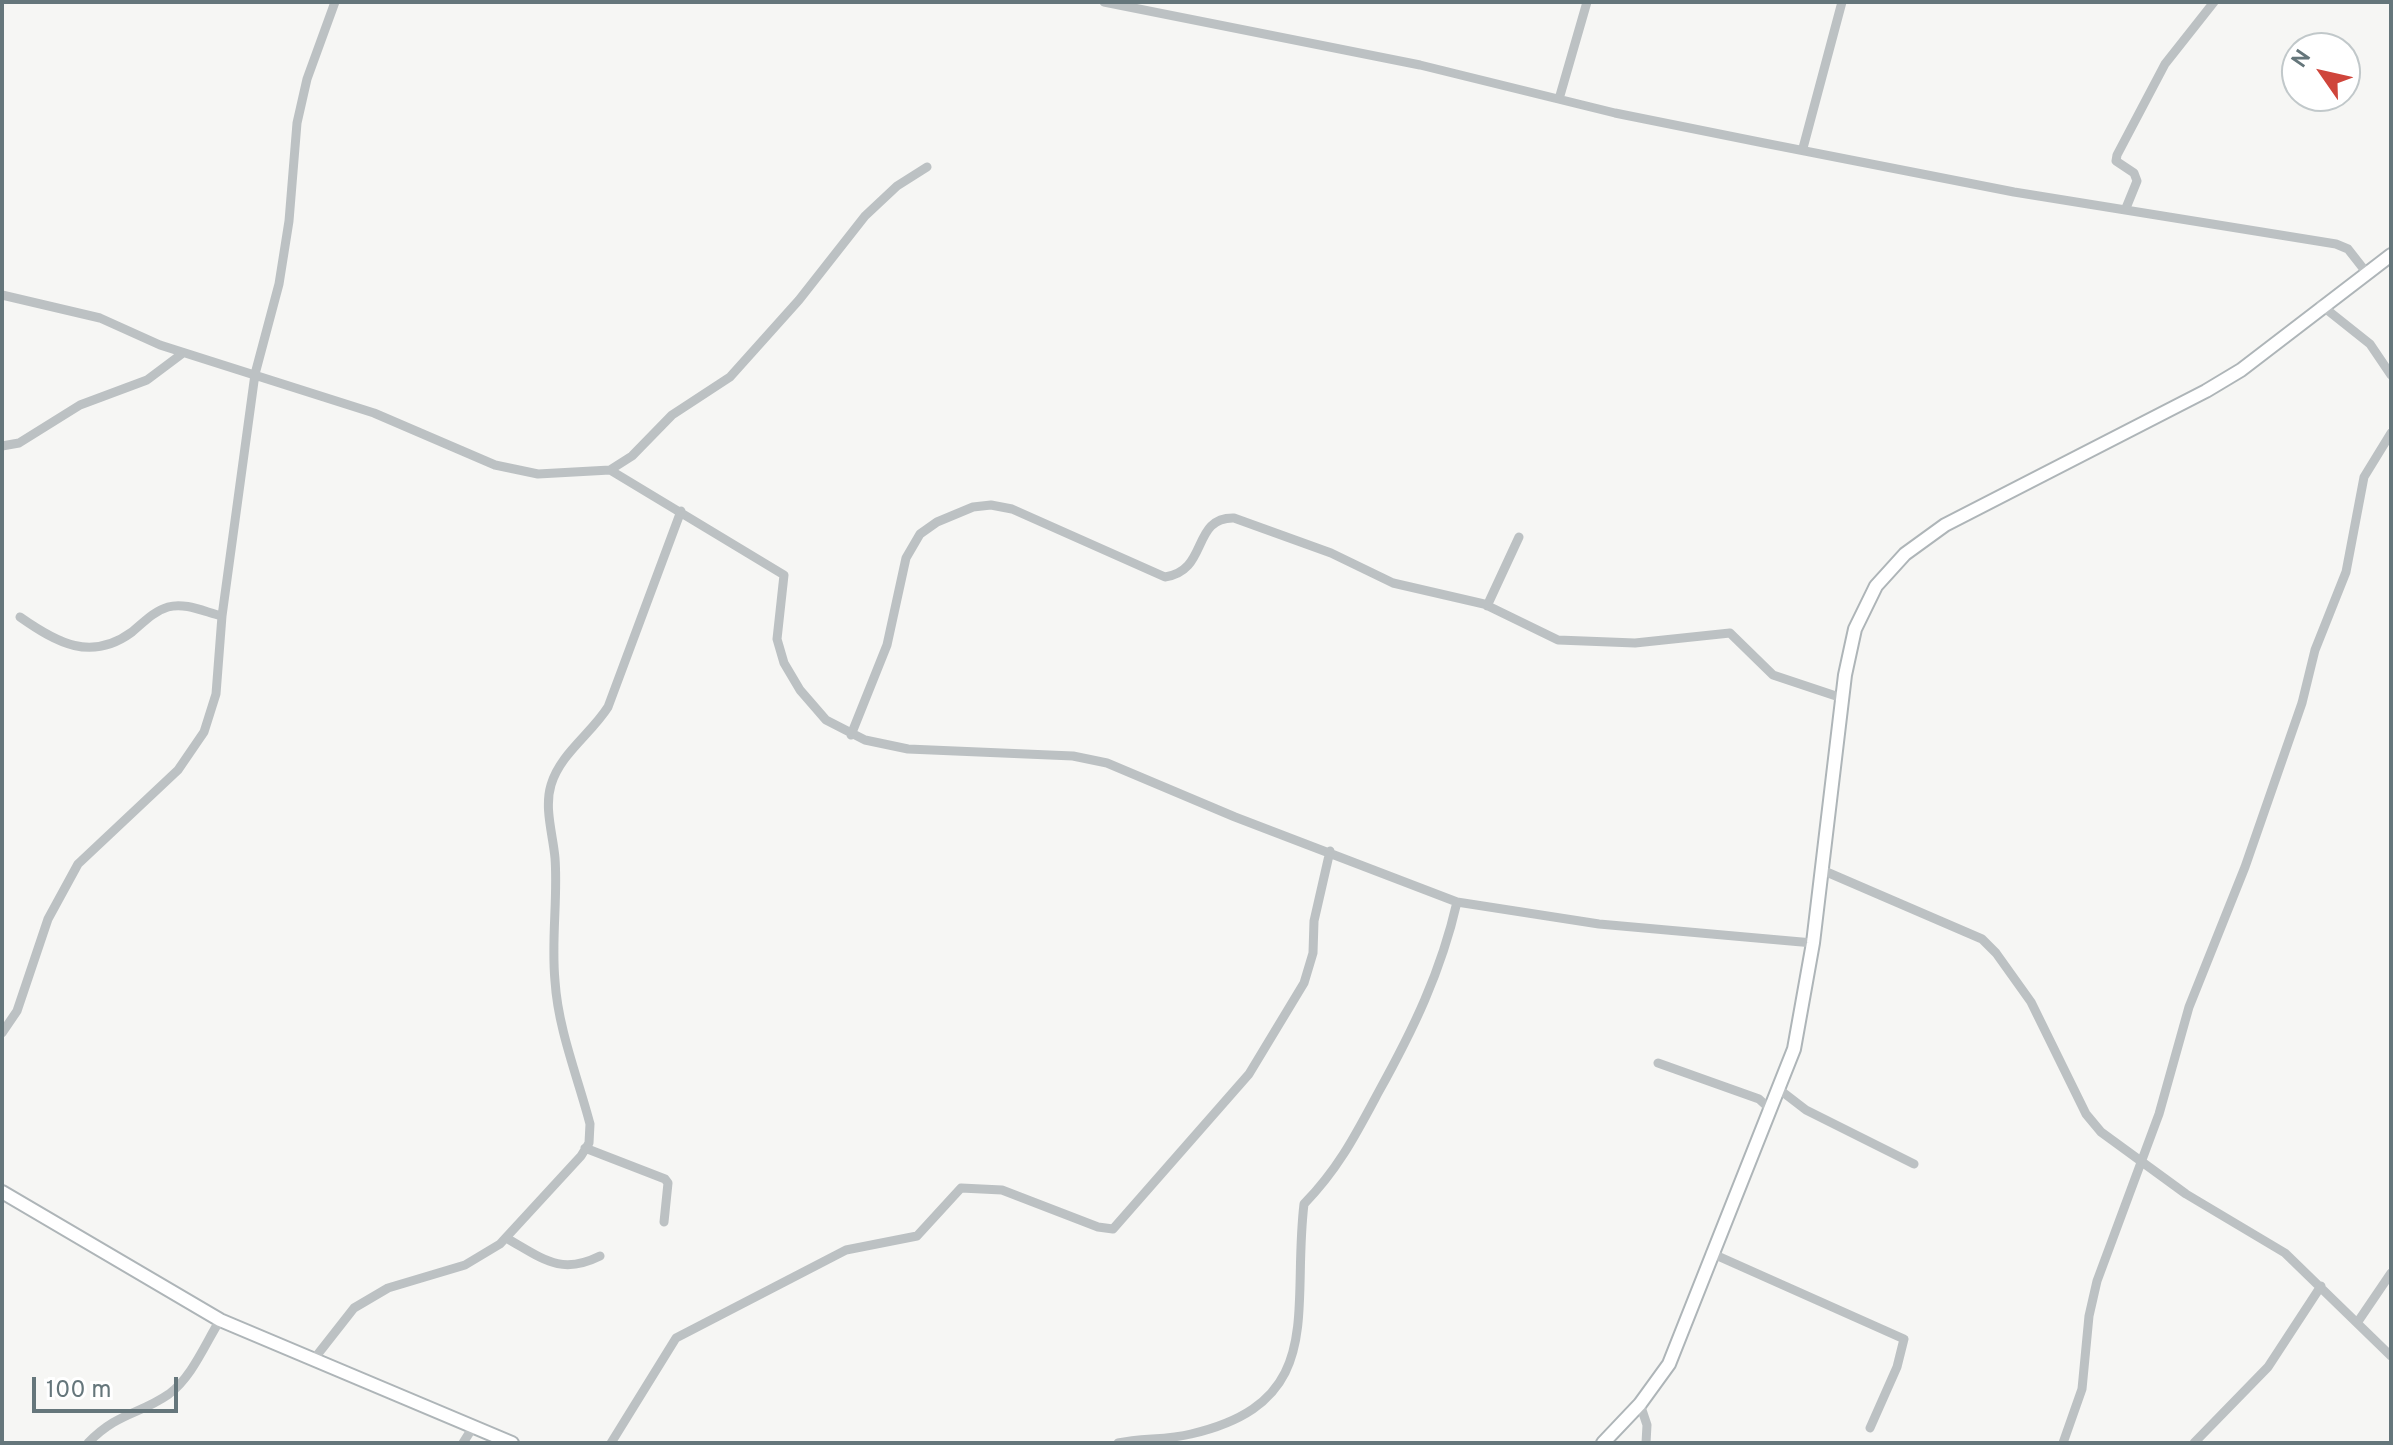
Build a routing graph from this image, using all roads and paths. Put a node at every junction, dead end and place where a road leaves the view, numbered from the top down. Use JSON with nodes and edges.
{"nodes":[{"id":1,"x":335,"y":2,"type":"edge"},
{"id":2,"x":1104,"y":2,"type":"edge"},
{"id":3,"x":1587,"y":2,"type":"edge"},
{"id":4,"x":1842,"y":2,"type":"edge"},
{"id":5,"x":2214,"y":2,"type":"edge"},
{"id":6,"x":1559,"y":99,"type":"junction"},
{"id":7,"x":1803,"y":148,"type":"junction"},
{"id":8,"x":927,"y":167,"type":"dead end"},
{"id":9,"x":2126,"y":208,"type":"junction"},
{"id":10,"x":2391,"y":255,"type":"edge"},
{"id":11,"x":2366,"y":272,"type":"junction"},
{"id":12,"x":2,"y":295,"type":"edge"},
{"id":13,"x":2321,"y":305,"type":"junction"},
{"id":14,"x":183,"y":353,"type":"junction"},
{"id":15,"x":255,"y":374,"type":"junction"},
{"id":16,"x":2391,"y":375,"type":"edge"},
{"id":17,"x":2391,"y":433,"type":"edge"},
{"id":18,"x":2,"y":446,"type":"edge"},
{"id":19,"x":610,"y":470,"type":"junction"},
{"id":20,"x":681,"y":511,"type":"junction"},
{"id":21,"x":1519,"y":537,"type":"dead end"},
{"id":22,"x":1487,"y":606,"type":"junction"},
{"id":23,"x":222,"y":616,"type":"junction"},
{"id":24,"x":20,"y":617,"type":"dead end"},
{"id":25,"x":1842,"y":698,"type":"junction"},
{"id":26,"x":851,"y":735,"type":"junction"},
{"id":27,"x":1330,"y":851,"type":"junction"},
{"id":28,"x":1822,"y":870,"type":"junction"},
{"id":29,"x":1457,"y":902,"type":"junction"},
{"id":30,"x":1813,"y":943,"type":"junction"},
{"id":31,"x":2,"y":1033,"type":"edge"},
{"id":32,"x":1658,"y":1063,"type":"dead end"},
{"id":33,"x":1780,"y":1090,"type":"junction"},
{"id":34,"x":1771,"y":1110,"type":"junction"},
{"id":35,"x":585,"y":1148,"type":"junction"},
{"id":36,"x":2141,"y":1163,"type":"junction"},
{"id":37,"x":1914,"y":1164,"type":"dead end"},
{"id":38,"x":2,"y":1192,"type":"edge"},
{"id":39,"x":664,"y":1222,"type":"dead end"},
{"id":40,"x":506,"y":1238,"type":"junction"},
{"id":41,"x":1711,"y":1253,"type":"junction"},
{"id":42,"x":600,"y":1256,"type":"dead end"},
{"id":43,"x":2391,"y":1273,"type":"edge"},
{"id":44,"x":2321,"y":1286,"type":"junction"},
{"id":45,"x":220,"y":1320,"type":"junction"},
{"id":46,"x":2357,"y":1323,"type":"junction"},
{"id":47,"x":2391,"y":1356,"type":"edge"},
{"id":48,"x":314,"y":1359,"type":"junction"},
{"id":49,"x":1640,"y":1404,"type":"junction"},
{"id":50,"x":473,"y":1427,"type":"junction"},
{"id":51,"x":1870,"y":1428,"type":"dead end"},
{"id":52,"x":88,"y":1443,"type":"edge"},
{"id":53,"x":463,"y":1443,"type":"edge"},
{"id":54,"x":512,"y":1443,"type":"edge"},
{"id":55,"x":611,"y":1443,"type":"edge"},
{"id":56,"x":1118,"y":1443,"type":"edge"},
{"id":57,"x":1603,"y":1443,"type":"edge"},
{"id":58,"x":1646,"y":1443,"type":"edge"},
{"id":59,"x":2063,"y":1443,"type":"edge"},
{"id":60,"x":2194,"y":1443,"type":"edge"}],
"edges":[{"from":1,"to":15,"type":"street"},
{"from":2,"to":6,"type":"street"},
{"from":3,"to":6,"type":"street"},
{"from":4,"to":7,"type":"street"},
{"from":5,"to":9,"type":"street"},
{"from":6,"to":7,"type":"street"},
{"from":7,"to":9,"type":"street"},
{"from":8,"to":19,"type":"street"},
{"from":9,"to":11,"type":"street"},
{"from":10,"to":11,"type":"main road"},
{"from":11,"to":13,"type":"main road"},
{"from":12,"to":14,"type":"street"},
{"from":13,"to":16,"type":"street"},
{"from":13,"to":25,"type":"main road"},
{"from":14,"to":15,"type":"street"},
{"from":14,"to":18,"type":"street"},
{"from":15,"to":19,"type":"street"},
{"from":15,"to":23,"type":"street"},
{"from":17,"to":36,"type":"street"},
{"from":19,"to":20,"type":"street"},
{"from":20,"to":26,"type":"street"},
{"from":20,"to":35,"type":"street"},
{"from":21,"to":22,"type":"street"},
{"from":22,"to":25,"type":"street"},
{"from":22,"to":26,"type":"street"},
{"from":23,"to":24,"type":"street"},
{"from":23,"to":31,"type":"street"},
{"from":25,"to":28,"type":"main road"},
{"from":26,"to":27,"type":"street"},
{"from":27,"to":29,"type":"street"},
{"from":27,"to":55,"type":"street"},
{"from":28,"to":30,"type":"main road"},
{"from":28,"to":36,"type":"street"},
{"from":29,"to":30,"type":"street"},
{"from":29,"to":56,"type":"street"},
{"from":30,"to":33,"type":"main road"},
{"from":32,"to":34,"type":"street"},
{"from":33,"to":34,"type":"main road"},
{"from":33,"to":37,"type":"street"},
{"from":34,"to":41,"type":"main road"},
{"from":35,"to":39,"type":"street"},
{"from":35,"to":40,"type":"street"},
{"from":36,"to":44,"type":"street"},
{"from":36,"to":59,"type":"street"},
{"from":38,"to":45,"type":"main road"},
{"from":40,"to":42,"type":"street"},
{"from":40,"to":48,"type":"street"},
{"from":41,"to":49,"type":"main road"},
{"from":41,"to":51,"type":"street"},
{"from":43,"to":46,"type":"street"},
{"from":44,"to":46,"type":"street"},
{"from":44,"to":60,"type":"street"},
{"from":45,"to":48,"type":"main road"},
{"from":45,"to":52,"type":"street"},
{"from":46,"to":47,"type":"street"},
{"from":48,"to":50,"type":"main road"},
{"from":49,"to":57,"type":"main road"},
{"from":49,"to":58,"type":"street"},
{"from":50,"to":53,"type":"street"},
{"from":50,"to":54,"type":"main road"}]}
